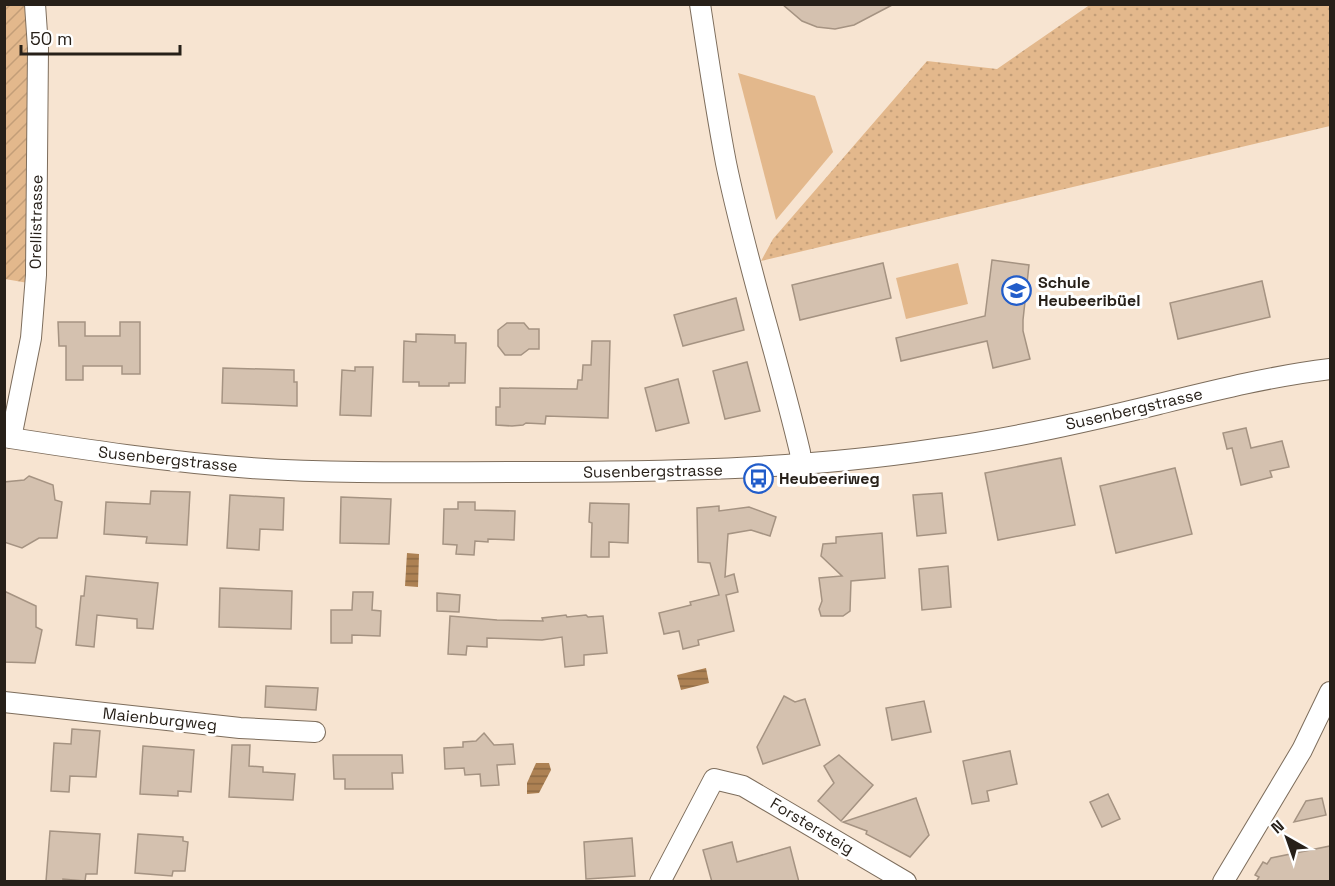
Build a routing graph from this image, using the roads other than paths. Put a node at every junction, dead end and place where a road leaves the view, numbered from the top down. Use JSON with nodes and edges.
{"nodes":[{"id":1,"x":35,"y":4,"type":"edge"},
{"id":2,"x":700,"y":4,"type":"edge"},
{"id":3,"x":1330,"y":369,"type":"edge"},
{"id":4,"x":8,"y":437,"type":"edge"},
{"id":5,"x":801,"y":465,"type":"junction"},
{"id":6,"x":1330,"y":692,"type":"edge"},
{"id":7,"x":4,"y":702,"type":"edge"},
{"id":8,"x":315,"y":732,"type":"dead end"},
{"id":9,"x":660,"y":882,"type":"edge"},
{"id":10,"x":906,"y":882,"type":"edge"},
{"id":11,"x":1223,"y":882,"type":"edge"}],
"edges":[{"from":1,"to":4,"type":"street","name":"Orellistrasse"},
{"from":2,"to":5,"type":"street"},
{"from":3,"to":5,"type":"street","name":"Susenbergstrasse"},
{"from":4,"to":5,"type":"street","name":"Susenbergstrasse"},
{"from":6,"to":11,"type":"street"},
{"from":7,"to":8,"type":"street","name":"Maienburgweg"},
{"from":9,"to":10,"type":"street","name":"Forstersteig"}]}
